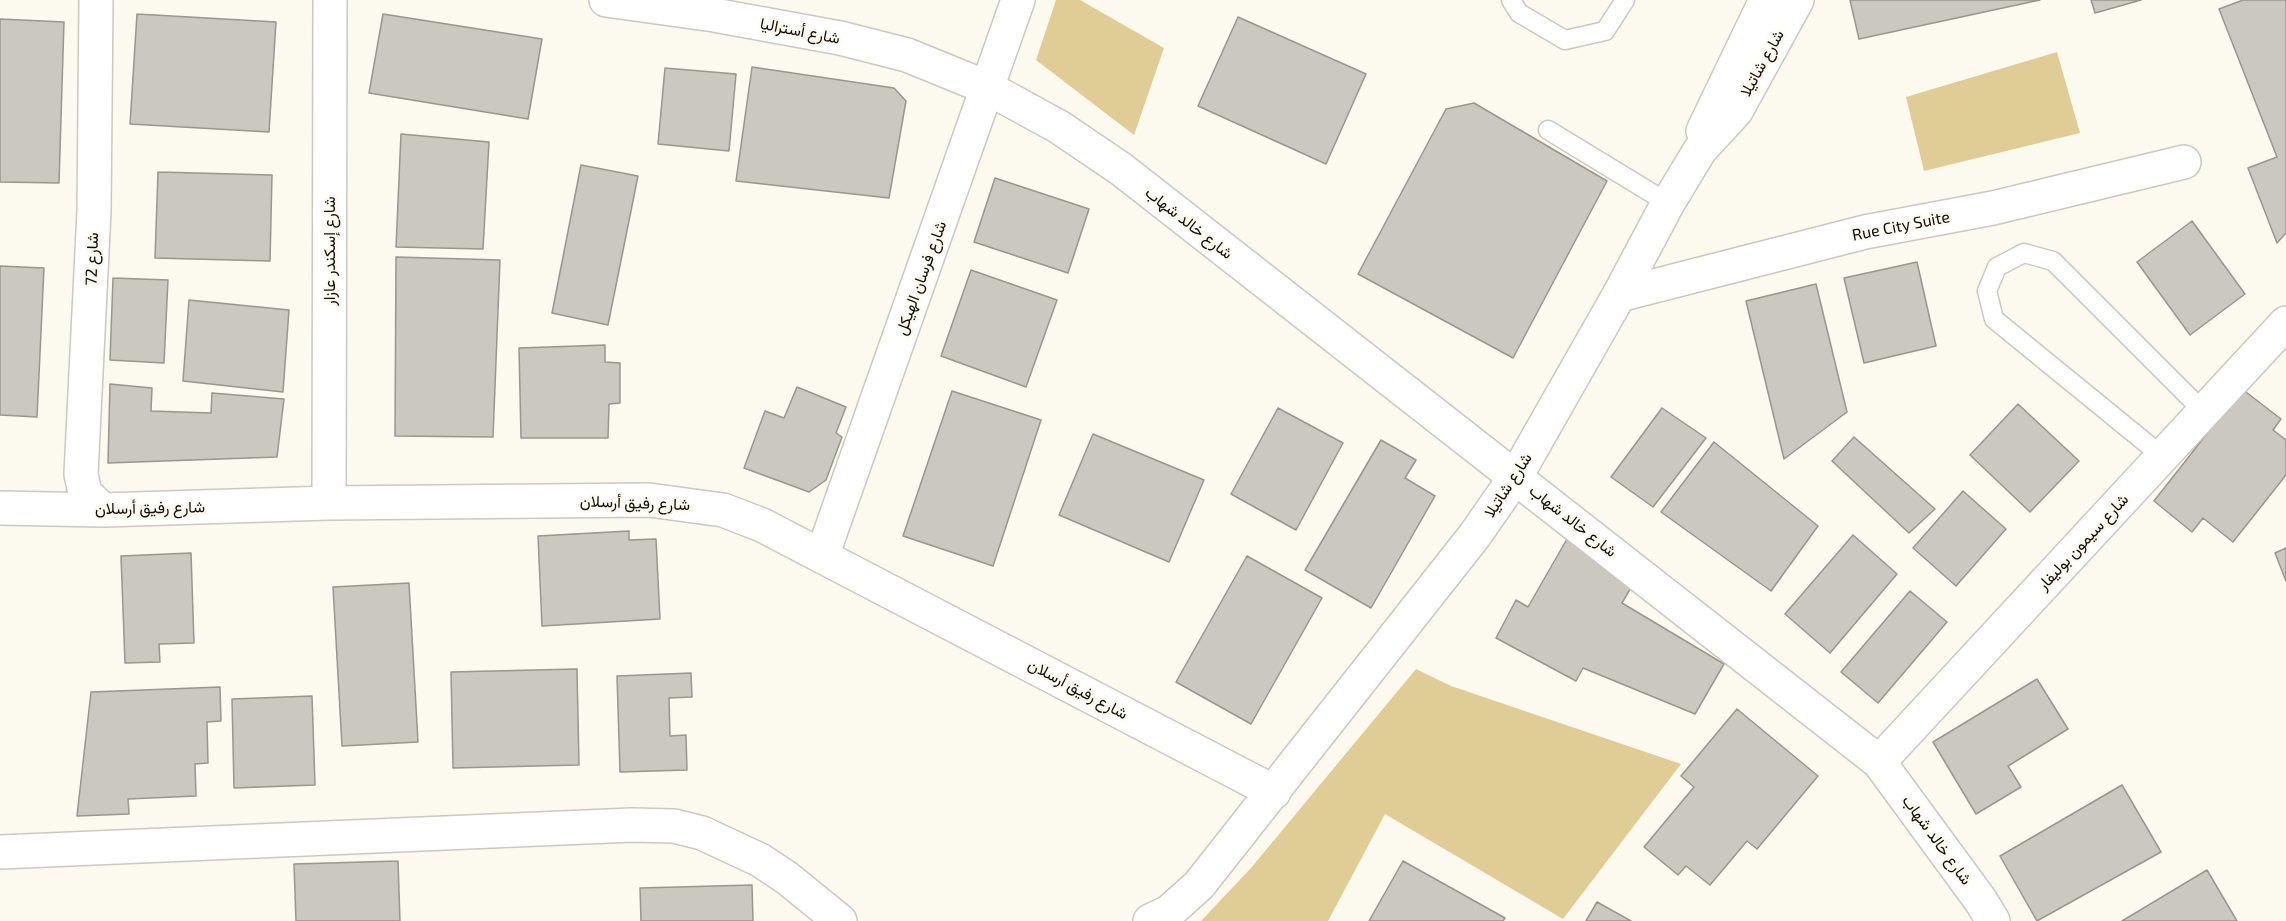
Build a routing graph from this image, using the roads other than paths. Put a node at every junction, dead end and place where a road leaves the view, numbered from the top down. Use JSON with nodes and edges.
{"nodes":[{"id":1,"x":96,"y":0,"type":"edge"},
{"id":2,"x":330,"y":0,"type":"edge"},
{"id":3,"x":606,"y":0,"type":"edge"},
{"id":4,"x":1018,"y":0,"type":"edge"},
{"id":5,"x":1511,"y":0,"type":"edge"},
{"id":6,"x":1625,"y":0,"type":"edge"},
{"id":7,"x":1766,"y":0,"type":"edge"},
{"id":8,"x":1797,"y":0,"type":"edge"},
{"id":9,"x":716,"y":8,"type":"edge"},
{"id":10,"x":988,"y":88,"type":"junction"},
{"id":11,"x":1548,"y":130,"type":"dead end"},
{"id":12,"x":1700,"y":150,"type":"junction"},
{"id":13,"x":2184,"y":162,"type":"dead end"},
{"id":14,"x":1668,"y":203,"type":"junction"},
{"id":15,"x":1619,"y":295,"type":"junction"},
{"id":16,"x":2286,"y":323,"type":"edge"},
{"id":17,"x":2204,"y":412,"type":"junction"},
{"id":18,"x":2162,"y":456,"type":"junction"},
{"id":19,"x":1516,"y":476,"type":"junction"},
{"id":20,"x":329,"y":503,"type":"junction"},
{"id":21,"x":0,"y":508,"type":"edge"},
{"id":22,"x":103,"y":510,"type":"junction"},
{"id":23,"x":822,"y":556,"type":"junction"},
{"id":24,"x":1880,"y":762,"type":"junction"},
{"id":25,"x":1274,"y":792,"type":"junction"},
{"id":26,"x":0,"y":852,"type":"edge"},
{"id":27,"x":840,"y":921,"type":"edge"},
{"id":28,"x":1150,"y":921,"type":"edge"},
{"id":29,"x":1992,"y":921,"type":"edge"}],
"edges":[{"from":1,"to":22,"type":"street","name":"شارع 72"},
{"from":2,"to":20,"type":"street","name":"شارع إسكندر عازار"},
{"from":3,"to":9,"type":"street","name":"شارع أستراليا"},
{"from":4,"to":10,"type":"street","name":"شارع فرسان الهيكل"},
{"from":5,"to":6,"type":"lane"},
{"from":7,"to":12,"type":"street","name":"شارع شاتيلا"},
{"from":8,"to":12,"type":"street","name":"شارع شاتيلا"},
{"from":9,"to":10,"type":"street","name":"شارع أستراليا"},
{"from":10,"to":19,"type":"street","name":"شارع خالد شهاب"},
{"from":10,"to":23,"type":"street","name":"شارع فرسان الهيكل"},
{"from":11,"to":14,"type":"lane"},
{"from":12,"to":14,"type":"street","name":"شارع شاتيلا"},
{"from":13,"to":15,"type":"street","name":"Rue City Suite"},
{"from":14,"to":15,"type":"street","name":"شارع شاتيلا"},
{"from":15,"to":19,"type":"street","name":"شارع شاتيلا"},
{"from":16,"to":17,"type":"street","name":"شارع سيمون بوليفار"},
{"from":17,"to":18,"type":"street","name":"شارع سيمون بوليفار"},
{"from":17,"to":18,"type":"lane"},
{"from":18,"to":24,"type":"street","name":"شارع سيمون بوليفار"},
{"from":19,"to":24,"type":"street","name":"شارع خالد شهاب"},
{"from":19,"to":25,"type":"street","name":"شارع شاتيلا"},
{"from":20,"to":22,"type":"street","name":"شارع رفيق أرسلان"},
{"from":20,"to":23,"type":"street","name":"شارع رفيق أرسلان"},
{"from":21,"to":22,"type":"street","name":"شارع رفيق أرسلان"},
{"from":23,"to":25,"type":"street","name":"شارع رفيق أرسلان"},
{"from":24,"to":29,"type":"street","name":"شارع خالد شهاب"},
{"from":25,"to":28,"type":"street","name":"شارع شاتيلا"},
{"from":26,"to":27,"type":"street"}]}
